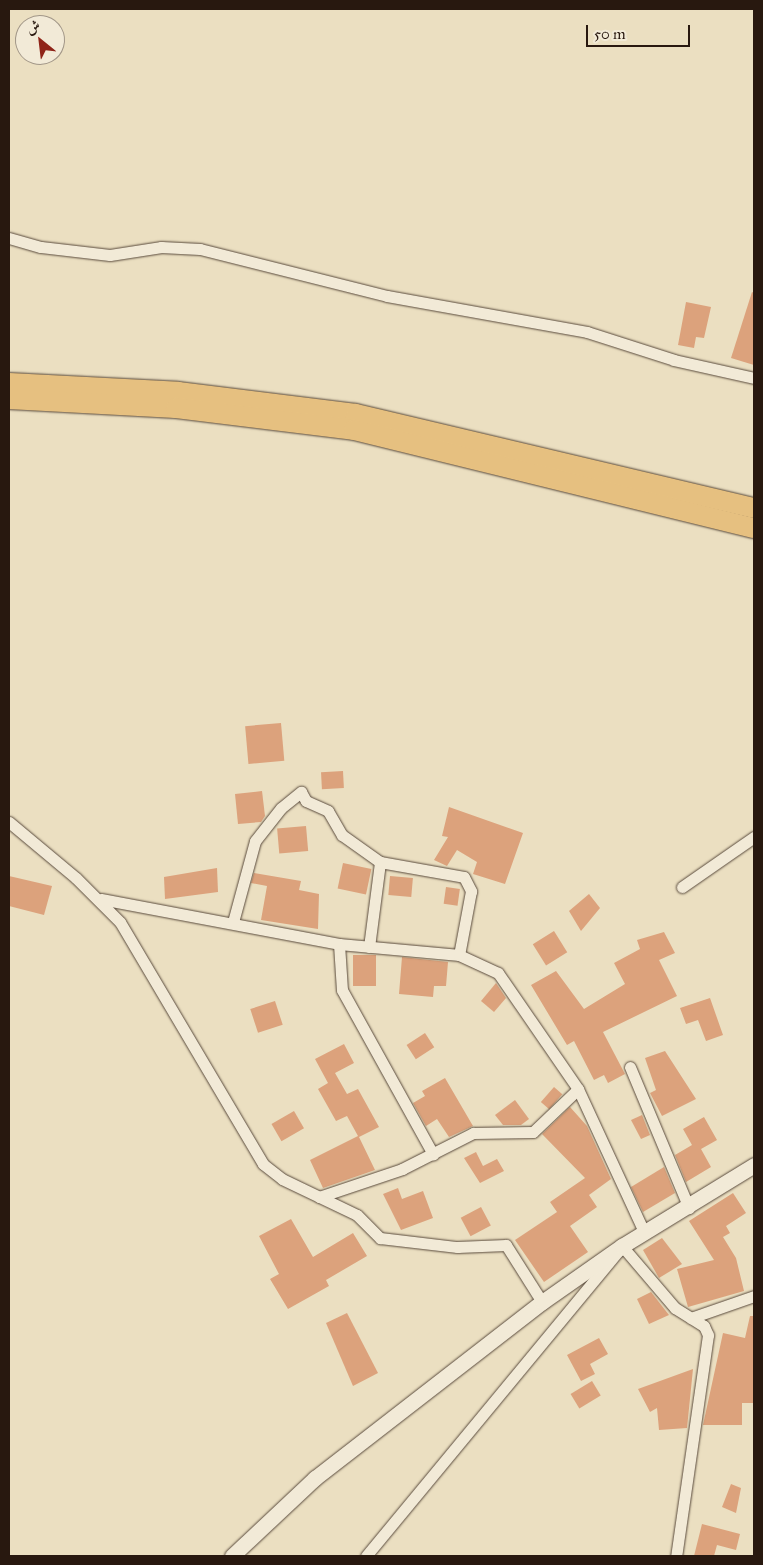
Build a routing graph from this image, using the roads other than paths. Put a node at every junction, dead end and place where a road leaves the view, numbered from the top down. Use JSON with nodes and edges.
{"nodes":[{"id":1,"x":9,"y":238,"type":"edge"},
{"id":2,"x":754,"y":378,"type":"edge"},
{"id":3,"x":9,"y":383,"type":"edge"},
{"id":4,"x":9,"y":399,"type":"edge"},
{"id":5,"x":754,"y":508,"type":"edge"},
{"id":6,"x":754,"y":528,"type":"edge"},
{"id":7,"x":9,"y":822,"type":"edge"},
{"id":8,"x":754,"y":836,"type":"edge"},
{"id":9,"x":380,"y":862,"type":"junction"},
{"id":10,"x":682,"y":887,"type":"dead end"},
{"id":11,"x":101,"y":899,"type":"junction"},
{"id":12,"x":233,"y":922,"type":"junction"},
{"id":13,"x":339,"y":944,"type":"junction"},
{"id":14,"x":369,"y":947,"type":"junction"},
{"id":15,"x":459,"y":955,"type":"junction"},
{"id":16,"x":630,"y":1067,"type":"dead end"},
{"id":17,"x":578,"y":1089,"type":"junction"},
{"id":18,"x":433,"y":1154,"type":"junction"},
{"id":19,"x":754,"y":1165,"type":"edge"},
{"id":20,"x":319,"y":1197,"type":"junction"},
{"id":21,"x":689,"y":1208,"type":"junction"},
{"id":22,"x":644,"y":1232,"type":"junction"},
{"id":23,"x":622,"y":1246,"type":"junction"},
{"id":24,"x":754,"y":1296,"type":"edge"},
{"id":25,"x":542,"y":1302,"type":"junction"},
{"id":26,"x":691,"y":1318,"type":"junction"},
{"id":27,"x":232,"y":1556,"type":"edge"},
{"id":28,"x":366,"y":1556,"type":"edge"},
{"id":29,"x":676,"y":1556,"type":"edge"}],
"edges":[{"from":1,"to":2,"type":"street"},
{"from":3,"to":5,"type":"highway"},
{"from":4,"to":6,"type":"highway"},
{"from":7,"to":11,"type":"street"},
{"from":8,"to":10,"type":"street"},
{"from":9,"to":12,"type":"street"},
{"from":9,"to":14,"type":"street"},
{"from":9,"to":15,"type":"street"},
{"from":11,"to":12,"type":"street"},
{"from":11,"to":20,"type":"street"},
{"from":12,"to":13,"type":"street"},
{"from":13,"to":14,"type":"street"},
{"from":13,"to":18,"type":"street"},
{"from":14,"to":15,"type":"street"},
{"from":15,"to":17,"type":"street"},
{"from":16,"to":21,"type":"street"},
{"from":17,"to":18,"type":"street"},
{"from":17,"to":22,"type":"street"},
{"from":18,"to":20,"type":"street"},
{"from":19,"to":21,"type":"main road"},
{"from":20,"to":25,"type":"street"},
{"from":21,"to":22,"type":"main road"},
{"from":22,"to":23,"type":"main road"},
{"from":23,"to":25,"type":"main road"},
{"from":23,"to":26,"type":"street"},
{"from":23,"to":28,"type":"street"},
{"from":24,"to":26,"type":"street"},
{"from":25,"to":27,"type":"main road"},
{"from":26,"to":29,"type":"street"}]}
